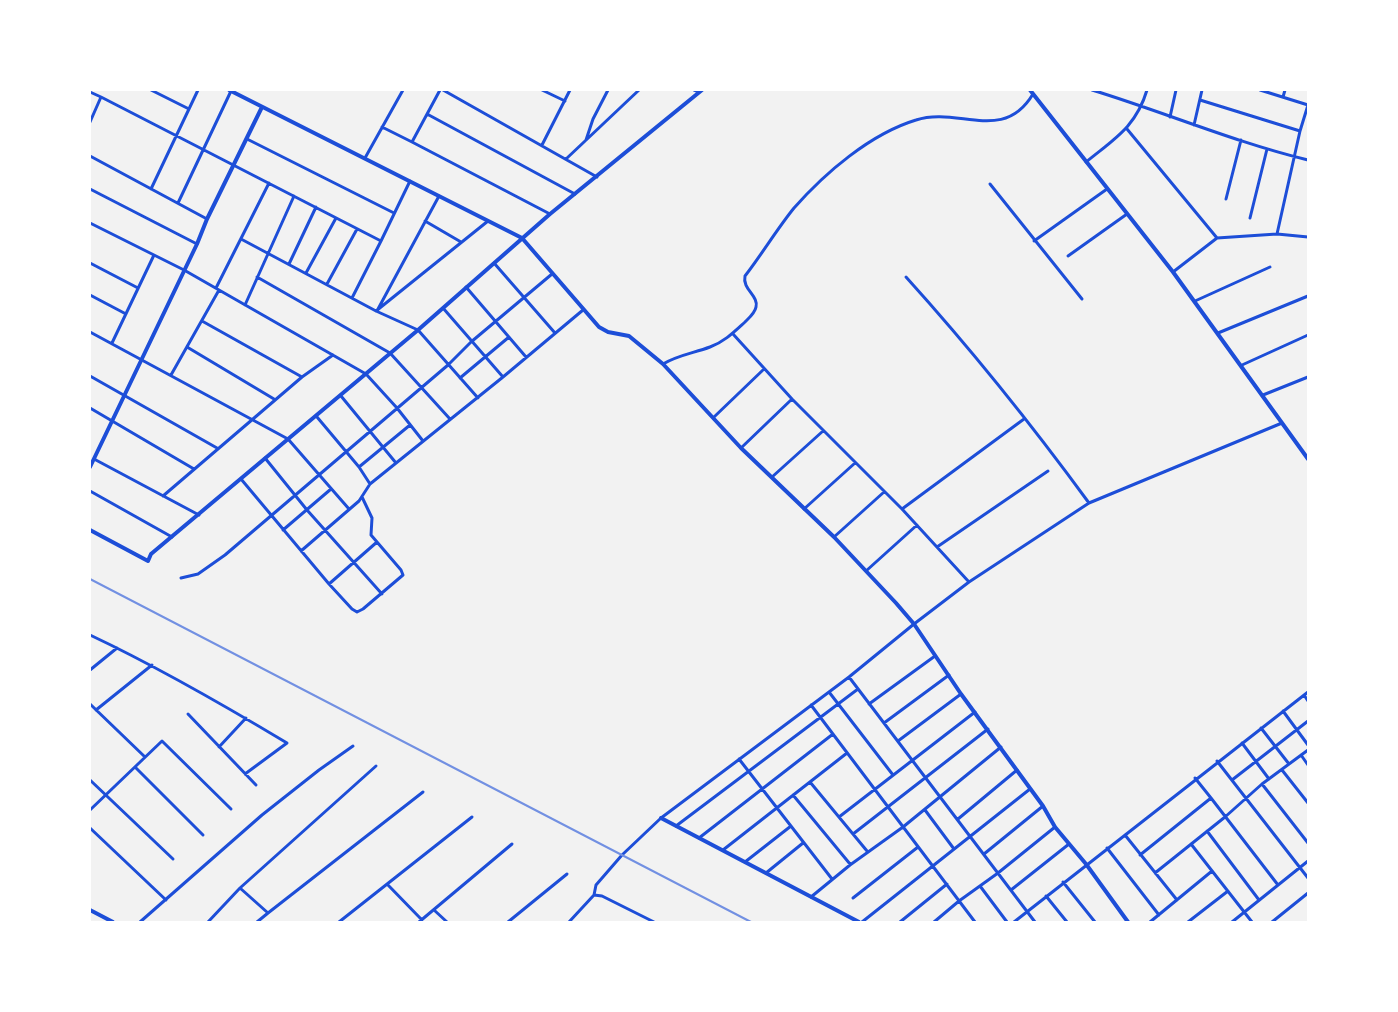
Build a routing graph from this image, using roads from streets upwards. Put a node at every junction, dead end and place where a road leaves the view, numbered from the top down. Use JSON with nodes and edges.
{"nodes":[{"id":1,"x":152,"y":90,"type":"edge"},
{"id":2,"x":198,"y":90,"type":"edge"},
{"id":3,"x":230,"y":90,"type":"edge"},
{"id":4,"x":403,"y":90,"type":"edge"},
{"id":5,"x":442,"y":90,"type":"edge"},
{"id":6,"x":542,"y":90,"type":"edge"},
{"id":7,"x":570,"y":90,"type":"edge"},
{"id":8,"x":608,"y":90,"type":"edge"},
{"id":9,"x":639,"y":90,"type":"edge"},
{"id":10,"x":694,"y":90,"type":"edge"},
{"id":11,"x":1092,"y":90,"type":"edge"},
{"id":12,"x":1147,"y":90,"type":"edge"},
{"id":13,"x":1176,"y":90,"type":"edge"},
{"id":14,"x":1202,"y":90,"type":"edge"},
{"id":15,"x":1260,"y":90,"type":"edge"},
{"id":16,"x":1285,"y":90,"type":"edge"},
{"id":17,"x":700,"y":91,"type":"edge"},
{"id":18,"x":90,"y":92,"type":"edge"},
{"id":19,"x":1032,"y":92,"type":"edge"},
{"id":20,"x":102,"y":97,"type":"junction"},
{"id":21,"x":1283,"y":98,"type":"junction"},
{"id":22,"x":1200,"y":100,"type":"junction"},
{"id":23,"x":564,"y":101,"type":"junction"},
{"id":24,"x":1142,"y":105,"type":"junction"},
{"id":25,"x":1308,"y":105,"type":"edge"},
{"id":26,"x":262,"y":107,"type":"junction"},
{"id":27,"x":189,"y":109,"type":"junction"},
{"id":28,"x":427,"y":114,"type":"junction"},
{"id":29,"x":1170,"y":117,"type":"junction"},
{"id":30,"x":90,"y":122,"type":"edge"},
{"id":31,"x":1194,"y":125,"type":"junction"},
{"id":32,"x":382,"y":127,"type":"junction"},
{"id":33,"x":1127,"y":129,"type":"junction"},
{"id":34,"x":1300,"y":130,"type":"junction"},
{"id":35,"x":176,"y":135,"type":"junction"},
{"id":36,"x":247,"y":139,"type":"junction"},
{"id":37,"x":1241,"y":140,"type":"junction"},
{"id":38,"x":586,"y":141,"type":"junction"},
{"id":39,"x":412,"y":142,"type":"junction"},
{"id":40,"x":542,"y":146,"type":"junction"},
{"id":41,"x":1268,"y":149,"type":"junction"},
{"id":42,"x":204,"y":150,"type":"junction"},
{"id":43,"x":90,"y":156,"type":"edge"},
{"id":44,"x":1295,"y":157,"type":"junction"},
{"id":45,"x":364,"y":158,"type":"junction"},
{"id":46,"x":566,"y":159,"type":"junction"},
{"id":47,"x":1308,"y":160,"type":"edge"},
{"id":48,"x":1086,"y":162,"type":"junction"},
{"id":49,"x":234,"y":165,"type":"junction"},
{"id":50,"x":597,"y":177,"type":"junction"},
{"id":51,"x":410,"y":181,"type":"junction"},
{"id":52,"x":269,"y":183,"type":"junction"},
{"id":53,"x":990,"y":184,"type":"dead end"},
{"id":54,"x":90,"y":189,"type":"edge"},
{"id":55,"x":151,"y":189,"type":"junction"},
{"id":56,"x":1108,"y":189,"type":"junction"},
{"id":57,"x":575,"y":194,"type":"junction"},
{"id":58,"x":294,"y":196,"type":"junction"},
{"id":59,"x":439,"y":196,"type":"junction"},
{"id":60,"x":1226,"y":199,"type":"dead end"},
{"id":61,"x":178,"y":204,"type":"junction"},
{"id":62,"x":316,"y":207,"type":"junction"},
{"id":63,"x":394,"y":213,"type":"junction"},
{"id":64,"x":550,"y":214,"type":"junction"},
{"id":65,"x":1127,"y":214,"type":"junction"},
{"id":66,"x":336,"y":218,"type":"junction"},
{"id":67,"x":1250,"y":218,"type":"dead end"},
{"id":68,"x":207,"y":219,"type":"junction"},
{"id":69,"x":426,"y":221,"type":"junction"},
{"id":70,"x":488,"y":221,"type":"junction"},
{"id":71,"x":90,"y":223,"type":"edge"},
{"id":72,"x":357,"y":229,"type":"junction"},
{"id":73,"x":1277,"y":234,"type":"junction"},
{"id":74,"x":1308,"y":237,"type":"edge"},
{"id":75,"x":522,"y":238,"type":"junction"},
{"id":76,"x":1217,"y":238,"type":"junction"},
{"id":77,"x":241,"y":239,"type":"junction"},
{"id":78,"x":381,"y":241,"type":"junction"},
{"id":79,"x":1034,"y":241,"type":"junction"},
{"id":80,"x":462,"y":242,"type":"junction"},
{"id":81,"x":197,"y":244,"type":"junction"},
{"id":82,"x":268,"y":252,"type":"junction"},
{"id":83,"x":154,"y":255,"type":"junction"},
{"id":84,"x":1068,"y":256,"type":"dead end"},
{"id":85,"x":494,"y":262,"type":"junction"},
{"id":86,"x":90,"y":263,"type":"edge"},
{"id":87,"x":289,"y":264,"type":"junction"},
{"id":88,"x":1270,"y":267,"type":"dead end"},
{"id":89,"x":184,"y":270,"type":"junction"},
{"id":90,"x":1173,"y":272,"type":"junction"},
{"id":91,"x":306,"y":273,"type":"junction"},
{"id":92,"x":552,"y":274,"type":"junction"},
{"id":93,"x":257,"y":277,"type":"junction"},
{"id":94,"x":906,"y":277,"type":"dead end"},
{"id":95,"x":327,"y":284,"type":"junction"},
{"id":96,"x":466,"y":286,"type":"junction"},
{"id":97,"x":138,"y":288,"type":"junction"},
{"id":98,"x":217,"y":289,"type":"junction"},
{"id":99,"x":90,"y":295,"type":"edge"},
{"id":100,"x":1308,"y":296,"type":"edge"},
{"id":101,"x":524,"y":297,"type":"junction"},
{"id":102,"x":352,"y":298,"type":"junction"},
{"id":103,"x":1082,"y":299,"type":"dead end"},
{"id":104,"x":1194,"y":301,"type":"junction"},
{"id":105,"x":245,"y":305,"type":"junction"},
{"id":106,"x":442,"y":307,"type":"junction"},
{"id":107,"x":584,"y":310,"type":"junction"},
{"id":108,"x":376,"y":311,"type":"junction"},
{"id":109,"x":126,"y":314,"type":"junction"},
{"id":110,"x":202,"y":321,"type":"junction"},
{"id":111,"x":496,"y":322,"type":"junction"},
{"id":112,"x":418,"y":330,"type":"junction"},
{"id":113,"x":90,"y":332,"type":"edge"},
{"id":114,"x":1218,"y":333,"type":"junction"},
{"id":115,"x":555,"y":334,"type":"junction"},
{"id":116,"x":733,"y":334,"type":"junction"},
{"id":117,"x":1308,"y":335,"type":"edge"},
{"id":118,"x":508,"y":337,"type":"junction"},
{"id":119,"x":471,"y":342,"type":"junction"},
{"id":120,"x":112,"y":343,"type":"junction"},
{"id":121,"x":187,"y":347,"type":"junction"},
{"id":122,"x":390,"y":353,"type":"junction"},
{"id":123,"x":333,"y":355,"type":"junction"},
{"id":124,"x":484,"y":357,"type":"junction"},
{"id":125,"x":526,"y":357,"type":"junction"},
{"id":126,"x":142,"y":359,"type":"junction"},
{"id":127,"x":663,"y":364,"type":"junction"},
{"id":128,"x":448,"y":365,"type":"junction"},
{"id":129,"x":1242,"y":365,"type":"junction"},
{"id":130,"x":764,"y":369,"type":"junction"},
{"id":131,"x":366,"y":374,"type":"junction"},
{"id":132,"x":171,"y":375,"type":"junction"},
{"id":133,"x":90,"y":376,"type":"edge"},
{"id":134,"x":302,"y":377,"type":"junction"},
{"id":135,"x":1308,"y":377,"type":"edge"},
{"id":136,"x":460,"y":378,"type":"junction"},
{"id":137,"x":503,"y":378,"type":"junction"},
{"id":138,"x":421,"y":387,"type":"junction"},
{"id":139,"x":124,"y":395,"type":"junction"},
{"id":140,"x":341,"y":396,"type":"junction"},
{"id":141,"x":1262,"y":396,"type":"junction"},
{"id":142,"x":478,"y":398,"type":"junction"},
{"id":143,"x":274,"y":399,"type":"junction"},
{"id":144,"x":792,"y":399,"type":"junction"},
{"id":145,"x":90,"y":408,"type":"edge"},
{"id":146,"x":397,"y":408,"type":"junction"},
{"id":147,"x":316,"y":417,"type":"junction"},
{"id":148,"x":714,"y":417,"type":"junction"},
{"id":149,"x":1024,"y":418,"type":"junction"},
{"id":150,"x":252,"y":419,"type":"junction"},
{"id":151,"x":450,"y":419,"type":"junction"},
{"id":152,"x":112,"y":421,"type":"junction"},
{"id":153,"x":1282,"y":423,"type":"junction"},
{"id":154,"x":410,"y":425,"type":"junction"},
{"id":155,"x":823,"y":431,"type":"junction"},
{"id":156,"x":370,"y":432,"type":"junction"},
{"id":157,"x":288,"y":439,"type":"junction"},
{"id":158,"x":423,"y":441,"type":"junction"},
{"id":159,"x":382,"y":447,"type":"junction"},
{"id":160,"x":218,"y":448,"type":"junction"},
{"id":161,"x":741,"y":448,"type":"junction"},
{"id":162,"x":346,"y":452,"type":"junction"},
{"id":163,"x":265,"y":458,"type":"junction"},
{"id":164,"x":94,"y":459,"type":"junction"},
{"id":165,"x":1308,"y":459,"type":"edge"},
{"id":166,"x":396,"y":463,"type":"junction"},
{"id":167,"x":855,"y":463,"type":"junction"},
{"id":168,"x":90,"y":467,"type":"edge"},
{"id":169,"x":359,"y":467,"type":"junction"},
{"id":170,"x":194,"y":469,"type":"junction"},
{"id":171,"x":1048,"y":471,"type":"dead end"},
{"id":172,"x":318,"y":475,"type":"junction"},
{"id":173,"x":772,"y":477,"type":"junction"},
{"id":174,"x":241,"y":479,"type":"junction"},
{"id":175,"x":370,"y":484,"type":"junction"},
{"id":176,"x":331,"y":489,"type":"junction"},
{"id":177,"x":90,"y":491,"type":"edge"},
{"id":178,"x":884,"y":492,"type":"junction"},
{"id":179,"x":294,"y":495,"type":"junction"},
{"id":180,"x":163,"y":496,"type":"junction"},
{"id":181,"x":362,"y":497,"type":"junction"},
{"id":182,"x":1090,"y":503,"type":"junction"},
{"id":183,"x":804,"y":509,"type":"junction"},
{"id":184,"x":902,"y":509,"type":"junction"},
{"id":185,"x":307,"y":510,"type":"junction"},
{"id":186,"x":349,"y":510,"type":"junction"},
{"id":187,"x":200,"y":515,"type":"junction"},
{"id":188,"x":272,"y":516,"type":"junction"},
{"id":189,"x":917,"y":525,"type":"junction"},
{"id":190,"x":90,"y":530,"type":"edge"},
{"id":191,"x":283,"y":530,"type":"junction"},
{"id":192,"x":325,"y":530,"type":"junction"},
{"id":193,"x":173,"y":537,"type":"junction"},
{"id":194,"x":834,"y":537,"type":"junction"},
{"id":195,"x":377,"y":542,"type":"junction"},
{"id":196,"x":937,"y":547,"type":"junction"},
{"id":197,"x":301,"y":551,"type":"junction"},
{"id":198,"x":353,"y":563,"type":"junction"},
{"id":199,"x":866,"y":571,"type":"junction"},
{"id":200,"x":181,"y":578,"type":"dead end"},
{"id":201,"x":969,"y":582,"type":"junction"},
{"id":202,"x":329,"y":584,"type":"junction"},
{"id":203,"x":382,"y":594,"type":"junction"},
{"id":204,"x":914,"y":624,"type":"junction"},
{"id":205,"x":90,"y":635,"type":"edge"},
{"id":206,"x":117,"y":648,"type":"junction"},
{"id":207,"x":936,"y":656,"type":"junction"},
{"id":208,"x":152,"y":665,"type":"junction"},
{"id":209,"x":90,"y":670,"type":"edge"},
{"id":210,"x":949,"y":675,"type":"junction"},
{"id":211,"x":848,"y":677,"type":"junction"},
{"id":212,"x":858,"y":689,"type":"junction"},
{"id":213,"x":829,"y":692,"type":"junction"},
{"id":214,"x":1308,"y":692,"type":"edge"},
{"id":215,"x":961,"y":694,"type":"junction"},
{"id":216,"x":1304,"y":695,"type":"junction"},
{"id":217,"x":1308,"y":701,"type":"edge"},
{"id":218,"x":90,"y":704,"type":"edge"},
{"id":219,"x":838,"y":704,"type":"junction"},
{"id":220,"x":869,"y":704,"type":"junction"},
{"id":221,"x":811,"y":705,"type":"junction"},
{"id":222,"x":96,"y":710,"type":"junction"},
{"id":223,"x":974,"y":712,"type":"junction"},
{"id":224,"x":1283,"y":712,"type":"junction"},
{"id":225,"x":188,"y":714,"type":"dead end"},
{"id":226,"x":820,"y":717,"type":"junction"},
{"id":227,"x":246,"y":718,"type":"junction"},
{"id":228,"x":1308,"y":721,"type":"edge"},
{"id":229,"x":884,"y":723,"type":"junction"},
{"id":230,"x":1261,"y":728,"type":"junction"},
{"id":231,"x":988,"y":729,"type":"junction"},
{"id":232,"x":1296,"y":730,"type":"junction"},
{"id":233,"x":833,"y":734,"type":"junction"},
{"id":234,"x":898,"y":742,"type":"junction"},
{"id":235,"x":1242,"y":743,"type":"junction"},
{"id":236,"x":1308,"y":745,"type":"edge"},
{"id":237,"x":353,"y":746,"type":"dead end"},
{"id":238,"x":1274,"y":746,"type":"junction"},
{"id":239,"x":219,"y":747,"type":"junction"},
{"id":240,"x":1001,"y":747,"type":"junction"},
{"id":241,"x":1308,"y":750,"type":"edge"},
{"id":242,"x":847,"y":753,"type":"junction"},
{"id":243,"x":1301,"y":756,"type":"junction"},
{"id":244,"x":145,"y":757,"type":"junction"},
{"id":245,"x":739,"y":759,"type":"junction"},
{"id":246,"x":913,"y":760,"type":"junction"},
{"id":247,"x":1217,"y":761,"type":"junction"},
{"id":248,"x":1255,"y":761,"type":"junction"},
{"id":249,"x":1289,"y":764,"type":"junction"},
{"id":250,"x":1308,"y":765,"type":"edge"},
{"id":251,"x":376,"y":766,"type":"dead end"},
{"id":252,"x":135,"y":767,"type":"junction"},
{"id":253,"x":1017,"y":770,"type":"junction"},
{"id":254,"x":1282,"y":770,"type":"junction"},
{"id":255,"x":748,"y":771,"type":"junction"},
{"id":256,"x":245,"y":774,"type":"junction"},
{"id":257,"x":893,"y":775,"type":"junction"},
{"id":258,"x":927,"y":778,"type":"junction"},
{"id":259,"x":1195,"y":778,"type":"junction"},
{"id":260,"x":1269,"y":779,"type":"junction"},
{"id":261,"x":90,"y":780,"type":"edge"},
{"id":262,"x":1232,"y":780,"type":"junction"},
{"id":263,"x":810,"y":782,"type":"junction"},
{"id":264,"x":1262,"y":784,"type":"junction"},
{"id":265,"x":256,"y":785,"type":"dead end"},
{"id":266,"x":762,"y":789,"type":"junction"},
{"id":267,"x":875,"y":789,"type":"junction"},
{"id":268,"x":1030,"y":789,"type":"junction"},
{"id":269,"x":423,"y":792,"type":"dead end"},
{"id":270,"x":793,"y":795,"type":"junction"},
{"id":271,"x":106,"y":796,"type":"junction"},
{"id":272,"x":941,"y":797,"type":"junction"},
{"id":273,"x":1211,"y":798,"type":"junction"},
{"id":274,"x":1245,"y":798,"type":"junction"},
{"id":275,"x":1308,"y":803,"type":"edge"},
{"id":276,"x":1042,"y":806,"type":"junction"},
{"id":277,"x":777,"y":808,"type":"junction"},
{"id":278,"x":889,"y":808,"type":"junction"},
{"id":279,"x":232,"y":809,"type":"dead end"},
{"id":280,"x":90,"y":810,"type":"edge"},
{"id":281,"x":925,"y":810,"type":"junction"},
{"id":282,"x":472,"y":817,"type":"dead end"},
{"id":283,"x":839,"y":817,"type":"junction"},
{"id":284,"x":1226,"y":817,"type":"junction"},
{"id":285,"x":661,"y":818,"type":"junction"},
{"id":286,"x":958,"y":819,"type":"junction"},
{"id":287,"x":676,"y":826,"type":"junction"},
{"id":288,"x":791,"y":826,"type":"junction"},
{"id":289,"x":903,"y":827,"type":"junction"},
{"id":290,"x":1055,"y":827,"type":"junction"},
{"id":291,"x":90,"y":828,"type":"edge"},
{"id":292,"x":1207,"y":832,"type":"junction"},
{"id":293,"x":853,"y":834,"type":"junction"},
{"id":294,"x":204,"y":835,"type":"dead end"},
{"id":295,"x":1124,"y":835,"type":"junction"},
{"id":296,"x":971,"y":837,"type":"junction"},
{"id":297,"x":699,"y":838,"type":"junction"},
{"id":298,"x":804,"y":843,"type":"junction"},
{"id":299,"x":1308,"y":843,"type":"edge"},
{"id":300,"x":512,"y":844,"type":"dead end"},
{"id":301,"x":1069,"y":844,"type":"junction"},
{"id":302,"x":1191,"y":844,"type":"junction"},
{"id":303,"x":918,"y":847,"type":"junction"},
{"id":304,"x":1107,"y":848,"type":"junction"},
{"id":305,"x":954,"y":849,"type":"junction"},
{"id":306,"x":723,"y":850,"type":"junction"},
{"id":307,"x":867,"y":851,"type":"junction"},
{"id":308,"x":984,"y":854,"type":"junction"},
{"id":309,"x":1140,"y":855,"type":"junction"},
{"id":310,"x":173,"y":859,"type":"dead end"},
{"id":311,"x":1308,"y":861,"type":"edge"},
{"id":312,"x":745,"y":862,"type":"junction"},
{"id":313,"x":1086,"y":864,"type":"junction"},
{"id":314,"x":850,"y":865,"type":"junction"},
{"id":315,"x":932,"y":865,"type":"junction"},
{"id":316,"x":1300,"y":868,"type":"junction"},
{"id":317,"x":1212,"y":872,"type":"junction"},
{"id":318,"x":766,"y":873,"type":"junction"},
{"id":319,"x":998,"y":873,"type":"junction"},
{"id":320,"x":1155,"y":873,"type":"junction"},
{"id":321,"x":567,"y":874,"type":"dead end"},
{"id":322,"x":1308,"y":878,"type":"edge"},
{"id":323,"x":832,"y":879,"type":"junction"},
{"id":324,"x":1064,"y":882,"type":"junction"},
{"id":325,"x":387,"y":884,"type":"junction"},
{"id":326,"x":947,"y":884,"type":"junction"},
{"id":327,"x":1278,"y":885,"type":"junction"},
{"id":328,"x":980,"y":886,"type":"junction"},
{"id":329,"x":240,"y":888,"type":"junction"},
{"id":330,"x":1011,"y":890,"type":"junction"},
{"id":331,"x":1228,"y":891,"type":"junction"},
{"id":332,"x":1308,"y":893,"type":"edge"},
{"id":333,"x":594,"y":895,"type":"junction"},
{"id":334,"x":1046,"y":896,"type":"junction"},
{"id":335,"x":812,"y":897,"type":"junction"},
{"id":336,"x":853,"y":898,"type":"dead end"},
{"id":337,"x":166,"y":900,"type":"junction"},
{"id":338,"x":1176,"y":900,"type":"junction"},
{"id":339,"x":1259,"y":900,"type":"junction"},
{"id":340,"x":959,"y":901,"type":"junction"},
{"id":341,"x":90,"y":910,"type":"edge"},
{"id":342,"x":434,"y":910,"type":"junction"},
{"id":343,"x":1028,"y":912,"type":"junction"},
{"id":344,"x":1244,"y":912,"type":"junction"},
{"id":345,"x":268,"y":913,"type":"junction"},
{"id":346,"x":1159,"y":915,"type":"junction"},
{"id":347,"x":420,"y":921,"type":"edge"},
{"id":348,"x":973,"y":921,"type":"edge"},
{"id":349,"x":113,"y":922,"type":"edge"},
{"id":350,"x":140,"y":922,"type":"edge"},
{"id":351,"x":208,"y":922,"type":"edge"},
{"id":352,"x":256,"y":922,"type":"edge"},
{"id":353,"x":339,"y":922,"type":"edge"},
{"id":354,"x":447,"y":922,"type":"edge"},
{"id":355,"x":508,"y":922,"type":"edge"},
{"id":356,"x":569,"y":922,"type":"edge"},
{"id":357,"x":654,"y":922,"type":"edge"},
{"id":358,"x":860,"y":922,"type":"edge"},
{"id":359,"x":900,"y":922,"type":"edge"},
{"id":360,"x":934,"y":922,"type":"edge"},
{"id":361,"x":1007,"y":922,"type":"edge"},
{"id":362,"x":1014,"y":922,"type":"edge"},
{"id":363,"x":1035,"y":922,"type":"edge"},
{"id":364,"x":1067,"y":922,"type":"edge"},
{"id":365,"x":1095,"y":922,"type":"edge"},
{"id":366,"x":1128,"y":922,"type":"edge"},
{"id":367,"x":1150,"y":922,"type":"edge"},
{"id":368,"x":1188,"y":922,"type":"edge"},
{"id":369,"x":1232,"y":922,"type":"edge"},
{"id":370,"x":1252,"y":922,"type":"edge"},
{"id":371,"x":1272,"y":922,"type":"edge"}],
"edges":[{"from":1,"to":27,"type":"street"},
{"from":2,"to":27,"type":"street"},
{"from":3,"to":26,"type":"street"},
{"from":3,"to":42,"type":"street"},
{"from":4,"to":32,"type":"street"},
{"from":5,"to":28,"type":"street"},
{"from":5,"to":40,"type":"street"},
{"from":6,"to":23,"type":"street"},
{"from":7,"to":23,"type":"street"},
{"from":8,"to":38,"type":"street"},
{"from":9,"to":38,"type":"street"},
{"from":10,"to":17,"type":"street"},
{"from":11,"to":24,"type":"street"},
{"from":12,"to":24,"type":"street"},
{"from":13,"to":29,"type":"street"},
{"from":14,"to":22,"type":"street"},
{"from":15,"to":21,"type":"street"},
{"from":16,"to":21,"type":"street"},
{"from":17,"to":50,"type":"street"},
{"from":18,"to":20,"type":"street"},
{"from":19,"to":48,"type":"street"},
{"from":19,"to":116,"type":"street"},
{"from":20,"to":30,"type":"street"},
{"from":20,"to":35,"type":"street"},
{"from":21,"to":25,"type":"street"},
{"from":22,"to":31,"type":"street"},
{"from":22,"to":34,"type":"street"},
{"from":23,"to":40,"type":"street"},
{"from":24,"to":29,"type":"street"},
{"from":24,"to":33,"type":"street"},
{"from":25,"to":34,"type":"street"},
{"from":26,"to":36,"type":"street"},
{"from":26,"to":45,"type":"street"},
{"from":27,"to":35,"type":"street"},
{"from":28,"to":39,"type":"street"},
{"from":28,"to":57,"type":"street"},
{"from":29,"to":31,"type":"street"},
{"from":31,"to":37,"type":"street"},
{"from":32,"to":39,"type":"street"},
{"from":32,"to":45,"type":"street"},
{"from":33,"to":48,"type":"street"},
{"from":33,"to":76,"type":"street"},
{"from":34,"to":44,"type":"street"},
{"from":35,"to":42,"type":"street"},
{"from":35,"to":55,"type":"street"},
{"from":36,"to":49,"type":"street"},
{"from":36,"to":63,"type":"street"},
{"from":37,"to":41,"type":"street"},
{"from":37,"to":60,"type":"street"},
{"from":38,"to":46,"type":"street"},
{"from":39,"to":64,"type":"street"},
{"from":40,"to":46,"type":"street"},
{"from":41,"to":44,"type":"street"},
{"from":41,"to":67,"type":"street"},
{"from":42,"to":49,"type":"street"},
{"from":42,"to":61,"type":"street"},
{"from":43,"to":55,"type":"street"},
{"from":44,"to":47,"type":"street"},
{"from":44,"to":73,"type":"street"},
{"from":45,"to":51,"type":"street"},
{"from":46,"to":50,"type":"street"},
{"from":48,"to":56,"type":"street"},
{"from":49,"to":52,"type":"street"},
{"from":49,"to":68,"type":"street"},
{"from":50,"to":57,"type":"street"},
{"from":51,"to":59,"type":"street"},
{"from":51,"to":63,"type":"street"},
{"from":52,"to":58,"type":"street"},
{"from":52,"to":77,"type":"street"},
{"from":53,"to":79,"type":"street"},
{"from":54,"to":81,"type":"street"},
{"from":55,"to":61,"type":"street"},
{"from":56,"to":65,"type":"street"},
{"from":56,"to":79,"type":"street"},
{"from":57,"to":64,"type":"street"},
{"from":58,"to":62,"type":"street"},
{"from":58,"to":82,"type":"street"},
{"from":59,"to":69,"type":"street"},
{"from":59,"to":70,"type":"street"},
{"from":61,"to":68,"type":"street"},
{"from":62,"to":66,"type":"street"},
{"from":62,"to":87,"type":"street"},
{"from":63,"to":78,"type":"street"},
{"from":64,"to":75,"type":"street"},
{"from":65,"to":84,"type":"street"},
{"from":65,"to":90,"type":"street"},
{"from":66,"to":72,"type":"street"},
{"from":66,"to":91,"type":"street"},
{"from":68,"to":81,"type":"street"},
{"from":69,"to":80,"type":"street"},
{"from":69,"to":108,"type":"street"},
{"from":70,"to":75,"type":"street"},
{"from":70,"to":80,"type":"street"},
{"from":71,"to":83,"type":"street"},
{"from":72,"to":78,"type":"street"},
{"from":72,"to":95,"type":"street"},
{"from":73,"to":74,"type":"street"},
{"from":73,"to":76,"type":"street"},
{"from":75,"to":85,"type":"street"},
{"from":75,"to":92,"type":"street"},
{"from":76,"to":90,"type":"street"},
{"from":77,"to":82,"type":"street"},
{"from":77,"to":98,"type":"street"},
{"from":78,"to":102,"type":"street"},
{"from":79,"to":103,"type":"street"},
{"from":80,"to":108,"type":"street"},
{"from":81,"to":89,"type":"street"},
{"from":82,"to":87,"type":"street"},
{"from":82,"to":93,"type":"street"},
{"from":83,"to":89,"type":"street"},
{"from":83,"to":97,"type":"street"},
{"from":85,"to":96,"type":"street"},
{"from":85,"to":101,"type":"street"},
{"from":86,"to":97,"type":"street"},
{"from":87,"to":91,"type":"street"},
{"from":88,"to":104,"type":"street"},
{"from":89,"to":98,"type":"street"},
{"from":89,"to":126,"type":"street"},
{"from":90,"to":104,"type":"street"},
{"from":91,"to":95,"type":"street"},
{"from":92,"to":101,"type":"street"},
{"from":92,"to":107,"type":"street"},
{"from":93,"to":105,"type":"street"},
{"from":93,"to":122,"type":"street"},
{"from":94,"to":149,"type":"street"},
{"from":95,"to":102,"type":"street"},
{"from":96,"to":106,"type":"street"},
{"from":96,"to":111,"type":"street"},
{"from":97,"to":109,"type":"street"},
{"from":98,"to":105,"type":"street"},
{"from":98,"to":110,"type":"street"},
{"from":99,"to":109,"type":"street"},
{"from":100,"to":114,"type":"street"},
{"from":101,"to":111,"type":"street"},
{"from":101,"to":115,"type":"street"},
{"from":102,"to":108,"type":"street"},
{"from":104,"to":114,"type":"street"},
{"from":105,"to":123,"type":"street"},
{"from":106,"to":112,"type":"street"},
{"from":106,"to":119,"type":"street"},
{"from":107,"to":115,"type":"street"},
{"from":107,"to":127,"type":"street"},
{"from":108,"to":112,"type":"street"},
{"from":109,"to":120,"type":"street"},
{"from":110,"to":121,"type":"street"},
{"from":110,"to":134,"type":"street"},
{"from":111,"to":118,"type":"street"},
{"from":111,"to":119,"type":"street"},
{"from":112,"to":122,"type":"street"},
{"from":112,"to":128,"type":"street"},
{"from":113,"to":120,"type":"street"},
{"from":114,"to":129,"type":"street"},
{"from":115,"to":125,"type":"street"},
{"from":116,"to":127,"type":"street"},
{"from":116,"to":130,"type":"street"},
{"from":117,"to":129,"type":"street"},
{"from":118,"to":124,"type":"street"},
{"from":118,"to":125,"type":"street"},
{"from":119,"to":124,"type":"street"},
{"from":119,"to":128,"type":"street"},
{"from":120,"to":126,"type":"street"},
{"from":121,"to":132,"type":"street"},
{"from":121,"to":143,"type":"street"},
{"from":122,"to":131,"type":"street"},
{"from":122,"to":138,"type":"street"},
{"from":123,"to":131,"type":"street"},
{"from":123,"to":134,"type":"street"},
{"from":124,"to":136,"type":"street"},
{"from":124,"to":137,"type":"street"},
{"from":125,"to":137,"type":"street"},
{"from":126,"to":132,"type":"street"},
{"from":126,"to":139,"type":"street"},
{"from":127,"to":148,"type":"street"},
{"from":128,"to":136,"type":"street"},
{"from":128,"to":138,"type":"street"},
{"from":129,"to":141,"type":"street"},
{"from":130,"to":144,"type":"street"},
{"from":130,"to":148,"type":"street"},
{"from":131,"to":140,"type":"street"},
{"from":131,"to":146,"type":"street"},
{"from":132,"to":150,"type":"street"},
{"from":133,"to":139,"type":"street"},
{"from":134,"to":143,"type":"street"},
{"from":135,"to":141,"type":"street"},
{"from":136,"to":142,"type":"street"},
{"from":137,"to":142,"type":"street"},
{"from":138,"to":146,"type":"street"},
{"from":138,"to":151,"type":"street"},
{"from":139,"to":152,"type":"street"},
{"from":139,"to":160,"type":"street"},
{"from":140,"to":147,"type":"street"},
{"from":140,"to":156,"type":"street"},
{"from":141,"to":153,"type":"street"},
{"from":142,"to":151,"type":"street"},
{"from":143,"to":150,"type":"street"},
{"from":144,"to":155,"type":"street"},
{"from":144,"to":161,"type":"street"},
{"from":145,"to":152,"type":"street"},
{"from":146,"to":154,"type":"street"},
{"from":146,"to":156,"type":"street"},
{"from":147,"to":157,"type":"street"},
{"from":147,"to":162,"type":"street"},
{"from":148,"to":161,"type":"street"},
{"from":149,"to":182,"type":"street"},
{"from":149,"to":184,"type":"street"},
{"from":150,"to":157,"type":"street"},
{"from":150,"to":160,"type":"street"},
{"from":151,"to":158,"type":"street"},
{"from":152,"to":164,"type":"street"},
{"from":152,"to":170,"type":"street"},
{"from":153,"to":165,"type":"street"},
{"from":153,"to":182,"type":"street"},
{"from":154,"to":158,"type":"street"},
{"from":154,"to":159,"type":"street"},
{"from":155,"to":167,"type":"street"},
{"from":155,"to":173,"type":"street"},
{"from":156,"to":159,"type":"street"},
{"from":156,"to":162,"type":"street"},
{"from":157,"to":163,"type":"street"},
{"from":157,"to":172,"type":"street"},
{"from":158,"to":166,"type":"street"},
{"from":159,"to":166,"type":"street"},
{"from":159,"to":169,"type":"street"},
{"from":160,"to":170,"type":"street"},
{"from":161,"to":173,"type":"street"},
{"from":162,"to":169,"type":"street"},
{"from":162,"to":172,"type":"street"},
{"from":163,"to":174,"type":"street"},
{"from":163,"to":179,"type":"street"},
{"from":164,"to":168,"type":"street"},
{"from":164,"to":180,"type":"street"},
{"from":166,"to":175,"type":"street"},
{"from":167,"to":178,"type":"street"},
{"from":167,"to":183,"type":"street"},
{"from":169,"to":175,"type":"street"},
{"from":170,"to":180,"type":"street"},
{"from":171,"to":196,"type":"street"},
{"from":172,"to":176,"type":"street"},
{"from":172,"to":179,"type":"street"},
{"from":173,"to":183,"type":"street"},
{"from":174,"to":187,"type":"street"},
{"from":174,"to":188,"type":"street"},
{"from":175,"to":181,"type":"street"},
{"from":176,"to":185,"type":"street"},
{"from":176,"to":186,"type":"street"},
{"from":177,"to":193,"type":"street"},
{"from":178,"to":184,"type":"street"},
{"from":178,"to":194,"type":"street"},
{"from":179,"to":185,"type":"street"},
{"from":179,"to":188,"type":"street"},
{"from":180,"to":187,"type":"street"},
{"from":181,"to":186,"type":"street"},
{"from":181,"to":195,"type":"street"},
{"from":182,"to":201,"type":"street"},
{"from":183,"to":194,"type":"street"},
{"from":184,"to":189,"type":"street"},
{"from":185,"to":191,"type":"street"},
{"from":185,"to":192,"type":"street"},
{"from":186,"to":192,"type":"street"},
{"from":187,"to":193,"type":"street"},
{"from":188,"to":191,"type":"street"},
{"from":188,"to":200,"type":"street"},
{"from":189,"to":196,"type":"street"},
{"from":189,"to":199,"type":"street"},
{"from":190,"to":193,"type":"street"},
{"from":191,"to":197,"type":"street"},
{"from":192,"to":197,"type":"street"},
{"from":192,"to":198,"type":"street"},
{"from":194,"to":199,"type":"street"},
{"from":195,"to":198,"type":"street"},
{"from":195,"to":203,"type":"street"},
{"from":196,"to":201,"type":"street"},
{"from":197,"to":202,"type":"street"},
{"from":198,"to":202,"type":"street"},
{"from":198,"to":203,"type":"street"},
{"from":199,"to":204,"type":"street"},
{"from":201,"to":204,"type":"street"},
{"from":202,"to":203,"type":"street"},
{"from":204,"to":207,"type":"street"},
{"from":204,"to":211,"type":"street"},
{"from":205,"to":206,"type":"street"},
{"from":206,"to":208,"type":"street"},
{"from":206,"to":209,"type":"street"},
{"from":207,"to":210,"type":"street"},
{"from":207,"to":220,"type":"street"},
{"from":208,"to":222,"type":"street"},
{"from":208,"to":227,"type":"street"},
{"from":210,"to":215,"type":"street"},
{"from":210,"to":229,"type":"street"},
{"from":211,"to":212,"type":"street"},
{"from":211,"to":213,"type":"street"},
{"from":212,"to":219,"type":"street"},
{"from":212,"to":220,"type":"street"},
{"from":213,"to":219,"type":"street"},
{"from":213,"to":221,"type":"street"},
{"from":214,"to":216,"type":"street"},
{"from":215,"to":223,"type":"street"},
{"from":215,"to":234,"type":"street"},
{"from":216,"to":217,"type":"street"},
{"from":216,"to":224,"type":"street"},
{"from":218,"to":222,"type":"street"},
{"from":219,"to":226,"type":"street"},
{"from":219,"to":257,"type":"street"},
{"from":220,"to":229,"type":"street"},
{"from":221,"to":226,"type":"street"},
{"from":221,"to":245,"type":"street"},
{"from":222,"to":244,"type":"street"},
{"from":223,"to":231,"type":"street"},
{"from":223,"to":246,"type":"street"},
{"from":224,"to":230,"type":"street"},
{"from":224,"to":232,"type":"street"},
{"from":225,"to":239,"type":"street"},
{"from":226,"to":233,"type":"street"},
{"from":226,"to":255,"type":"street"},
{"from":227,"to":239,"type":"street"},
{"from":227,"to":256,"type":"street"},
{"from":228,"to":232,"type":"street"},
{"from":229,"to":234,"type":"street"},
{"from":230,"to":235,"type":"street"},
{"from":230,"to":238,"type":"street"},
{"from":231,"to":240,"type":"street"},
{"from":231,"to":258,"type":"street"},
{"from":232,"to":236,"type":"street"},
{"from":232,"to":238,"type":"street"},
{"from":233,"to":242,"type":"street"},
{"from":233,"to":266,"type":"street"},
{"from":234,"to":246,"type":"street"},
{"from":235,"to":247,"type":"street"},
{"from":235,"to":248,"type":"street"},
{"from":237,"to":337,"type":"street"},
{"from":238,"to":248,"type":"street"},
{"from":238,"to":249,"type":"street"},
{"from":239,"to":256,"type":"street"},
{"from":240,"to":253,"type":"street"},
{"from":240,"to":272,"type":"street"},
{"from":241,"to":243,"type":"street"},
{"from":242,"to":263,"type":"street"},
{"from":242,"to":267,"type":"street"},
{"from":243,"to":249,"type":"street"},
{"from":243,"to":250,"type":"street"},
{"from":244,"to":252,"type":"street"},
{"from":244,"to":279,"type":"street"},
{"from":245,"to":255,"type":"street"},
{"from":245,"to":285,"type":"street"},
{"from":246,"to":257,"type":"street"},
{"from":246,"to":258,"type":"street"},
{"from":247,"to":259,"type":"street"},
{"from":247,"to":262,"type":"street"},
{"from":248,"to":260,"type":"street"},
{"from":248,"to":262,"type":"street"},
{"from":249,"to":254,"type":"street"},
{"from":251,"to":329,"type":"street"},
{"from":252,"to":271,"type":"street"},
{"from":252,"to":294,"type":"street"},
{"from":253,"to":268,"type":"street"},
{"from":253,"to":286,"type":"street"},
{"from":254,"to":260,"type":"street"},
{"from":254,"to":275,"type":"street"},
{"from":255,"to":266,"type":"street"},
{"from":255,"to":287,"type":"street"},
{"from":256,"to":265,"type":"street"},
{"from":257,"to":267,"type":"street"},
{"from":258,"to":272,"type":"street"},
{"from":258,"to":278,"type":"street"},
{"from":259,"to":273,"type":"street"},
{"from":259,"to":295,"type":"street"},
{"from":260,"to":264,"type":"street"},
{"from":261,"to":271,"type":"street"},
{"from":262,"to":274,"type":"street"},
{"from":263,"to":270,"type":"street"},
{"from":263,"to":283,"type":"street"},
{"from":264,"to":274,"type":"street"},
{"from":264,"to":299,"type":"street"},
{"from":266,"to":277,"type":"street"},
{"from":266,"to":297,"type":"street"},
{"from":267,"to":278,"type":"street"},
{"from":267,"to":283,"type":"street"},
{"from":268,"to":276,"type":"street"},
{"from":268,"to":296,"type":"street"},
{"from":269,"to":345,"type":"street"},
{"from":270,"to":277,"type":"street"},
{"from":270,"to":314,"type":"street"},
{"from":271,"to":280,"type":"street"},
{"from":271,"to":310,"type":"street"},
{"from":272,"to":281,"type":"street"},
{"from":272,"to":286,"type":"street"},
{"from":273,"to":284,"type":"street"},
{"from":273,"to":309,"type":"street"},
{"from":274,"to":284,"type":"street"},
{"from":274,"to":316,"type":"street"},
{"from":276,"to":290,"type":"street"},
{"from":276,"to":308,"type":"street"},
{"from":277,"to":288,"type":"street"},
{"from":277,"to":306,"type":"street"},
{"from":278,"to":289,"type":"street"},
{"from":278,"to":293,"type":"street"},
{"from":281,"to":289,"type":"street"},
{"from":281,"to":305,"type":"street"},
{"from":282,"to":325,"type":"street"},
{"from":283,"to":293,"type":"street"},
{"from":284,"to":292,"type":"street"},
{"from":284,"to":327,"type":"street"},
{"from":285,"to":287,"type":"street"},
{"from":285,"to":333,"type":"street"},
{"from":286,"to":296,"type":"street"},
{"from":287,"to":297,"type":"street"},
{"from":288,"to":298,"type":"street"},
{"from":288,"to":312,"type":"street"},
{"from":289,"to":303,"type":"street"},
{"from":289,"to":307,"type":"street"},
{"from":290,"to":301,"type":"street"},
{"from":290,"to":319,"type":"street"},
{"from":291,"to":337,"type":"street"},
{"from":292,"to":302,"type":"street"},
{"from":292,"to":339,"type":"street"},
{"from":293,"to":307,"type":"street"},
{"from":295,"to":304,"type":"street"},
{"from":295,"to":309,"type":"street"},
{"from":296,"to":305,"type":"street"},
{"from":296,"to":308,"type":"street"},
{"from":297,"to":306,"type":"street"},
{"from":298,"to":318,"type":"street"},
{"from":298,"to":323,"type":"street"},
{"from":300,"to":342,"type":"street"},
{"from":301,"to":313,"type":"street"},
{"from":301,"to":330,"type":"street"},
{"from":302,"to":317,"type":"street"},
{"from":302,"to":320,"type":"street"},
{"from":303,"to":315,"type":"street"},
{"from":303,"to":336,"type":"street"},
{"from":304,"to":313,"type":"street"},
{"from":304,"to":346,"type":"street"},
{"from":305,"to":315,"type":"street"},
{"from":306,"to":312,"type":"street"},
{"from":307,"to":314,"type":"street"},
{"from":308,"to":319,"type":"street"},
{"from":309,"to":320,"type":"street"},
{"from":311,"to":316,"type":"street"},
{"from":312,"to":318,"type":"street"},
{"from":313,"to":324,"type":"street"},
{"from":313,"to":366,"type":"street"},
{"from":314,"to":323,"type":"street"},
{"from":315,"to":326,"type":"street"},
{"from":315,"to":358,"type":"street"},
{"from":316,"to":322,"type":"street"},
{"from":316,"to":327,"type":"street"},
{"from":317,"to":331,"type":"street"},
{"from":317,"to":338,"type":"street"},
{"from":318,"to":335,"type":"street"},
{"from":319,"to":328,"type":"street"},
{"from":319,"to":330,"type":"street"},
{"from":320,"to":338,"type":"street"},
{"from":321,"to":355,"type":"street"},
{"from":323,"to":335,"type":"street"},
{"from":324,"to":334,"type":"street"},
{"from":324,"to":365,"type":"street"},
{"from":325,"to":347,"type":"street"},
{"from":325,"to":353,"type":"street"},
{"from":326,"to":340,"type":"street"},
{"from":326,"to":359,"type":"street"},
{"from":327,"to":339,"type":"street"},
{"from":328,"to":340,"type":"street"},
{"from":328,"to":361,"type":"street"},
{"from":329,"to":345,"type":"street"},
{"from":329,"to":351,"type":"street"},
{"from":330,"to":343,"type":"street"},
{"from":331,"to":344,"type":"street"},
{"from":331,"to":368,"type":"street"},
{"from":332,"to":371,"type":"street"},
{"from":333,"to":356,"type":"street"},
{"from":333,"to":357,"type":"street"},
{"from":334,"to":343,"type":"street"},
{"from":334,"to":364,"type":"street"},
{"from":335,"to":358,"type":"street"},
{"from":337,"to":350,"type":"street"},
{"from":338,"to":346,"type":"street"},
{"from":339,"to":344,"type":"street"},
{"from":340,"to":348,"type":"street"},
{"from":340,"to":360,"type":"street"},
{"from":341,"to":349,"type":"street"},
{"from":342,"to":347,"type":"street"},
{"from":342,"to":354,"type":"street"},
{"from":343,"to":362,"type":"street"},
{"from":343,"to":363,"type":"street"},
{"from":344,"to":369,"type":"street"},
{"from":344,"to":370,"type":"street"},
{"from":345,"to":352,"type":"street"},
{"from":346,"to":367,"type":"street"}]}
